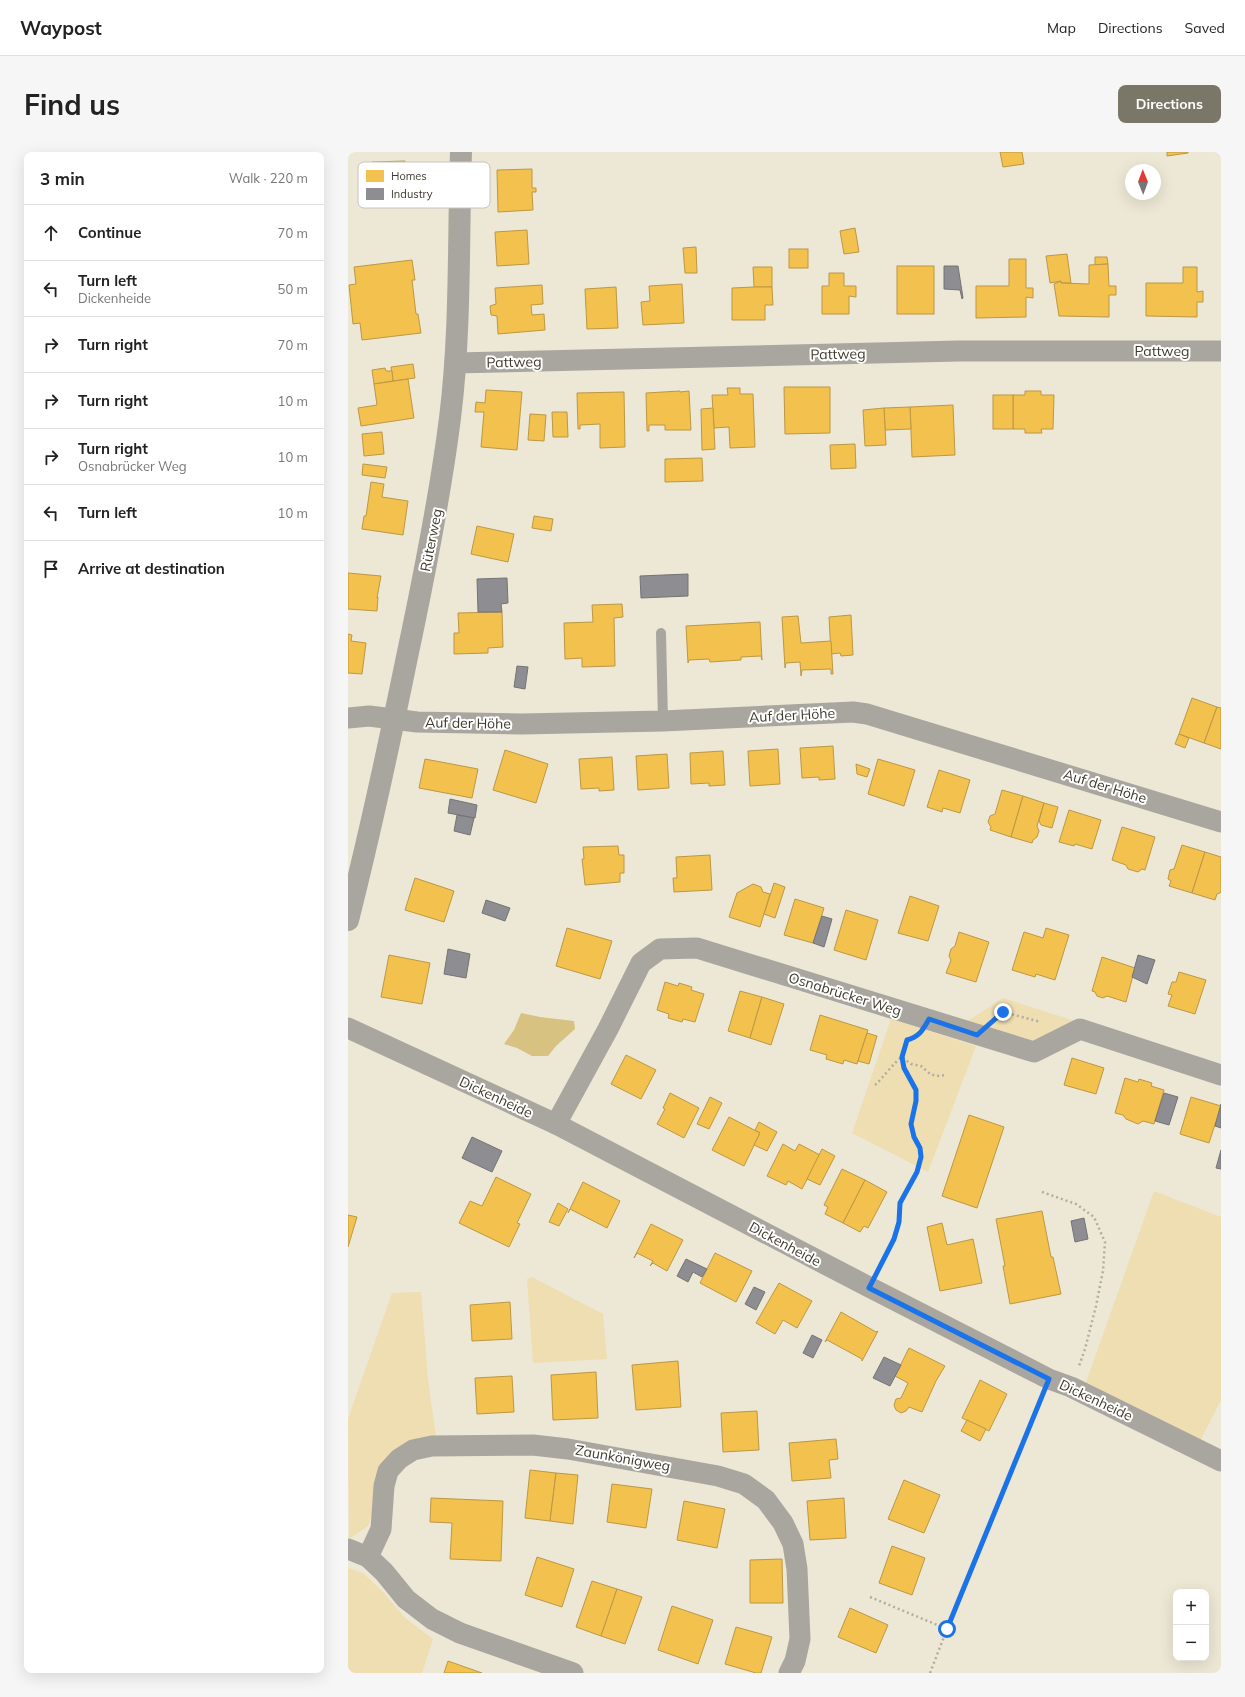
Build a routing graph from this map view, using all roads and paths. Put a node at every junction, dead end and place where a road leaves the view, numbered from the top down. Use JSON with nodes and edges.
{"nodes":[{"id":1,"x":461,"y":152,"type":"edge"},
{"id":2,"x":461,"y":162,"type":"edge"},
{"id":3,"x":460,"y":208,"type":"edge"},
{"id":4,"x":1221,"y":351,"type":"edge"},
{"id":5,"x":455,"y":363,"type":"junction"},
{"id":6,"x":661,"y":633,"type":"dead end"},
{"id":7,"x":348,"y":718,"type":"edge"},
{"id":8,"x":394,"y":719,"type":"junction"},
{"id":9,"x":663,"y":721,"type":"junction"},
{"id":10,"x":1221,"y":822,"type":"edge"},
{"id":11,"x":348,"y":920,"type":"edge"},
{"id":12,"x":929,"y":1019,"type":"junction"},
{"id":13,"x":348,"y":1028,"type":"edge"},
{"id":14,"x":1080,"y":1030,"type":"junction"},
{"id":15,"x":977,"y":1035,"type":"junction"},
{"id":16,"x":902,"y":1057,"type":"junction"},
{"id":17,"x":948,"y":1075,"type":"dead end"},
{"id":18,"x":1221,"y":1075,"type":"edge"},
{"id":19,"x":875,"y":1085,"type":"dead end"},
{"id":20,"x":556,"y":1124,"type":"junction"},
{"id":21,"x":1042,"y":1192,"type":"dead end"},
{"id":22,"x":869,"y":1288,"type":"junction"},
{"id":23,"x":1049,"y":1379,"type":"junction"},
{"id":24,"x":1071,"y":1387,"type":"junction"},
{"id":25,"x":1221,"y":1461,"type":"edge"},
{"id":26,"x":348,"y":1549,"type":"edge"},
{"id":27,"x":368,"y":1557,"type":"junction"},
{"id":28,"x":870,"y":1597,"type":"dead end"},
{"id":29,"x":947,"y":1629,"type":"junction"},
{"id":30,"x":573,"y":1673,"type":"edge"},
{"id":31,"x":789,"y":1673,"type":"edge"},
{"id":32,"x":930,"y":1673,"type":"edge"}],
"edges":[{"from":1,"to":2,"type":"street","name":"Rüterweg"},
{"from":3,"to":5,"type":"street","name":"Rüterweg"},
{"from":4,"to":5,"type":"street","name":"Pattweg"},
{"from":5,"to":8,"type":"street","name":"Rüterweg"},
{"from":6,"to":9,"type":"lane"},
{"from":7,"to":8,"type":"street","name":"Auf der Höhe"},
{"from":8,"to":9,"type":"street","name":"Auf der Höhe"},
{"from":8,"to":11,"type":"street","name":"Rüterweg"},
{"from":9,"to":10,"type":"street","name":"Auf der Höhe"},
{"from":12,"to":15,"type":"street","name":"Osnabrücker Weg"},
{"from":12,"to":16,"type":"path"},
{"from":12,"to":20,"type":"street","name":"Osnabrücker Weg"},
{"from":13,"to":20,"type":"street","name":"Dickenheide"},
{"from":14,"to":15,"type":"street","name":"Osnabrücker Weg"},
{"from":14,"to":15,"type":"path"},
{"from":14,"to":18,"type":"street"},
{"from":16,"to":17,"type":"path"},
{"from":16,"to":19,"type":"path"},
{"from":16,"to":22,"type":"path"},
{"from":20,"to":22,"type":"street","name":"Dickenheide"},
{"from":21,"to":24,"type":"path"},
{"from":22,"to":23,"type":"street","name":"Dickenheide"},
{"from":23,"to":24,"type":"street","name":"Dickenheide"},
{"from":23,"to":29,"type":"path"},
{"from":24,"to":25,"type":"street","name":"Dickenheide"},
{"from":26,"to":27,"type":"street"},
{"from":27,"to":30,"type":"street"},
{"from":27,"to":31,"type":"street","name":"Zaunkönigweg"},
{"from":28,"to":29,"type":"path"},
{"from":29,"to":32,"type":"path"}]}
